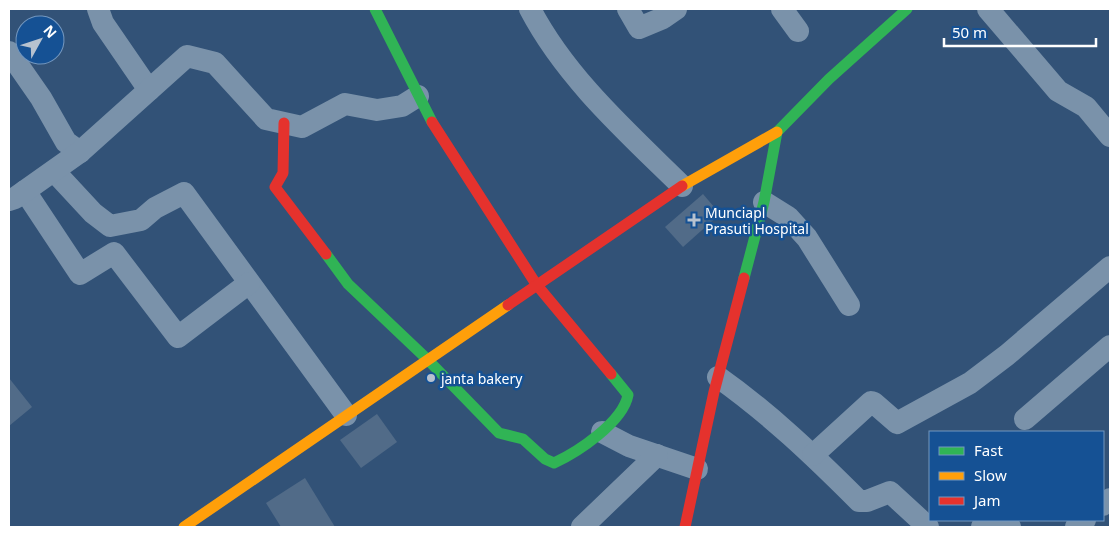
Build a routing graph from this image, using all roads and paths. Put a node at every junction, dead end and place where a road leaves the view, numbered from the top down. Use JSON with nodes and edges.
{"nodes":[{"id":1,"x":98,"y":9,"type":"edge"},
{"id":2,"x":375,"y":9,"type":"edge"},
{"id":3,"x":530,"y":9,"type":"edge"},
{"id":4,"x":628,"y":9,"type":"edge"},
{"id":5,"x":676,"y":9,"type":"edge"},
{"id":6,"x":782,"y":9,"type":"edge"},
{"id":7,"x":907,"y":9,"type":"edge"},
{"id":8,"x":988,"y":9,"type":"edge"},
{"id":9,"x":798,"y":31,"type":"dead end"},
{"id":10,"x":9,"y":52,"type":"edge"},
{"id":11,"x":149,"y":90,"type":"junction"},
{"id":12,"x":418,"y":96,"type":"junction"},
{"id":13,"x":284,"y":123,"type":"junction"},
{"id":14,"x":777,"y":132,"type":"junction"},
{"id":15,"x":1110,"y":136,"type":"edge"},
{"id":16,"x":80,"y":152,"type":"junction"},
{"id":17,"x":54,"y":171,"type":"junction"},
{"id":18,"x":682,"y":186,"type":"junction"},
{"id":19,"x":17,"y":195,"type":"edge"},
{"id":20,"x":764,"y":202,"type":"junction"},
{"id":21,"x":1110,"y":267,"type":"edge"},
{"id":22,"x":249,"y":283,"type":"junction"},
{"id":23,"x":536,"y":284,"type":"junction"},
{"id":24,"x":849,"y":305,"type":"dead end"},
{"id":25,"x":1110,"y":346,"type":"edge"},
{"id":26,"x":428,"y":360,"type":"junction"},
{"id":27,"x":718,"y":377,"type":"junction"},
{"id":28,"x":346,"y":414,"type":"junction"},
{"id":29,"x":1026,"y":419,"type":"dead end"},
{"id":30,"x":602,"y":432,"type":"junction"},
{"id":31,"x":657,"y":455,"type":"junction"},
{"id":32,"x":813,"y":455,"type":"junction"},
{"id":33,"x":697,"y":469,"type":"junction"},
{"id":34,"x":184,"y":527,"type":"edge"},
{"id":35,"x":582,"y":527,"type":"edge"},
{"id":36,"x":685,"y":527,"type":"edge"},
{"id":37,"x":928,"y":527,"type":"edge"}],
"edges":[{"from":1,"to":11,"type":"street"},
{"from":2,"to":12,"type":"street"},
{"from":3,"to":18,"type":"street"},
{"from":4,"to":5,"type":"street"},
{"from":6,"to":9,"type":"street"},
{"from":7,"to":14,"type":"street"},
{"from":8,"to":15,"type":"street"},
{"from":10,"to":16,"type":"street"},
{"from":11,"to":13,"type":"street"},
{"from":11,"to":16,"type":"street"},
{"from":12,"to":13,"type":"street"},
{"from":12,"to":23,"type":"street"},
{"from":13,"to":26,"type":"street"},
{"from":14,"to":18,"type":"street"},
{"from":14,"to":20,"type":"street"},
{"from":16,"to":17,"type":"street"},
{"from":17,"to":19,"type":"street"},
{"from":17,"to":22,"type":"street"},
{"from":18,"to":23,"type":"street"},
{"from":19,"to":22,"type":"street"},
{"from":20,"to":24,"type":"street"},
{"from":20,"to":27,"type":"street"},
{"from":21,"to":32,"type":"street"},
{"from":22,"to":28,"type":"street"},
{"from":23,"to":26,"type":"street"},
{"from":23,"to":30,"type":"street"},
{"from":25,"to":29,"type":"street"},
{"from":26,"to":28,"type":"street"},
{"from":26,"to":30,"type":"street"},
{"from":27,"to":32,"type":"street"},
{"from":27,"to":33,"type":"street"},
{"from":28,"to":34,"type":"street"},
{"from":30,"to":31,"type":"street"},
{"from":31,"to":33,"type":"street"},
{"from":31,"to":35,"type":"street"},
{"from":32,"to":37,"type":"street"},
{"from":33,"to":36,"type":"street"}]}
